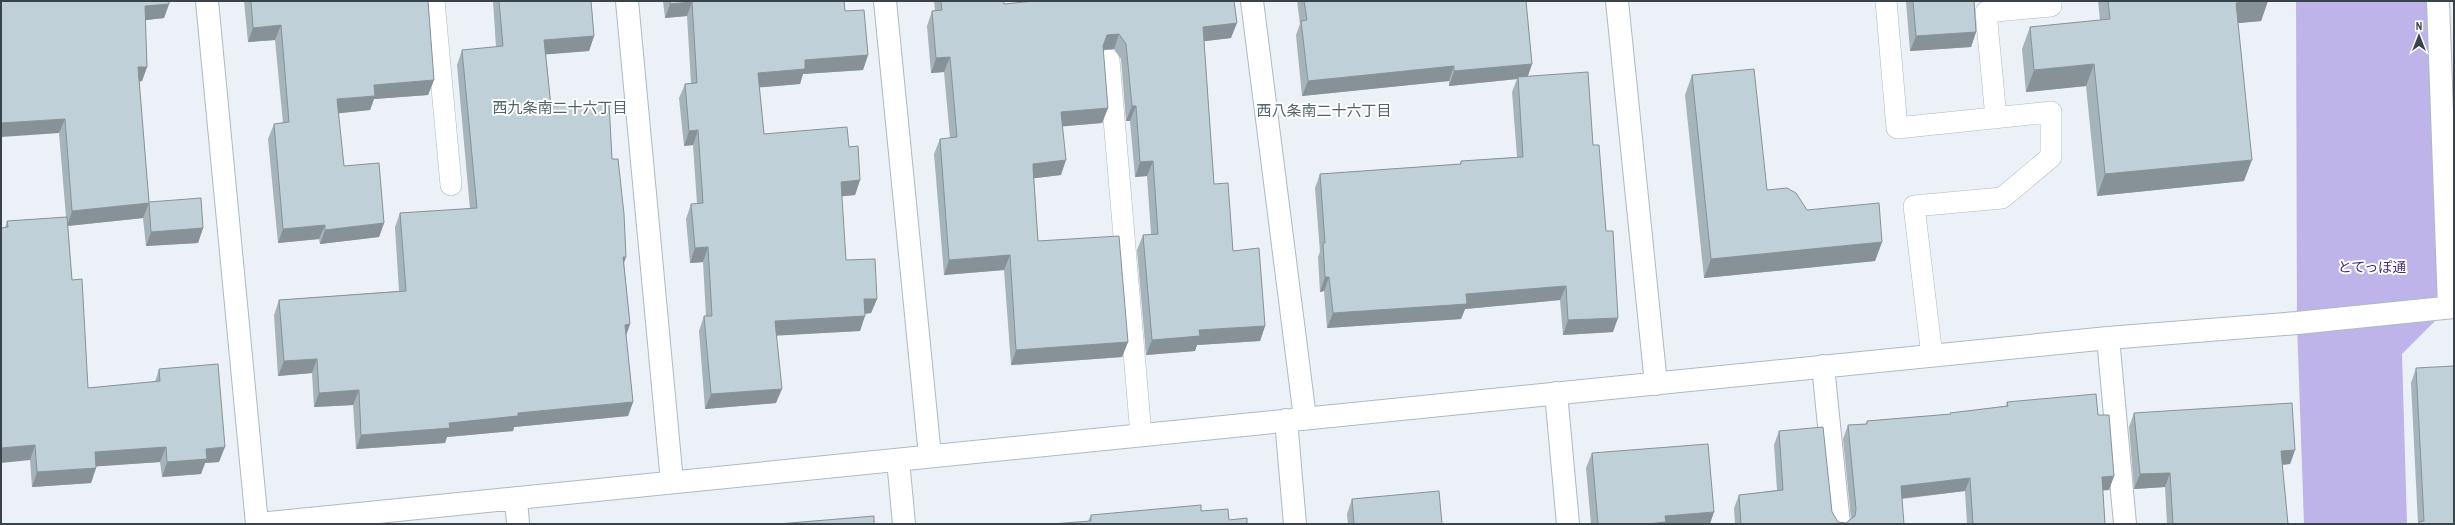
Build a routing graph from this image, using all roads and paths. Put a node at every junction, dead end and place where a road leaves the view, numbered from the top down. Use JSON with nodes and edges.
{"nodes":[{"id":1,"x":207,"y":1,"type":"edge"},
{"id":2,"x":434,"y":1,"type":"edge"},
{"id":3,"x":627,"y":1,"type":"edge"},
{"id":4,"x":886,"y":1,"type":"edge"},
{"id":5,"x":1252,"y":1,"type":"edge"},
{"id":6,"x":1616,"y":1,"type":"edge"},
{"id":7,"x":1886,"y":1,"type":"edge"},
{"id":8,"x":2051,"y":1,"type":"edge"},
{"id":9,"x":2438,"y":1,"type":"edge"},
{"id":10,"x":1109,"y":60,"type":"dead end"},
{"id":11,"x":1996,"y":118,"type":"junction"},
{"id":12,"x":451,"y":184,"type":"dead end"},
{"id":13,"x":2451,"y":307,"type":"edge"},
{"id":14,"x":2108,"y":338,"type":"junction"},
{"id":15,"x":1932,"y":356,"type":"junction"},
{"id":16,"x":1823,"y":366,"type":"junction"},
{"id":17,"x":1656,"y":384,"type":"junction"},
{"id":18,"x":1556,"y":393,"type":"junction"},
{"id":19,"x":1295,"y":419,"type":"junction"},
{"id":20,"x":1141,"y":435,"type":"junction"},
{"id":21,"x":930,"y":456,"type":"junction"},
{"id":22,"x":898,"y":460,"type":"junction"},
{"id":23,"x":672,"y":482,"type":"junction"},
{"id":24,"x":516,"y":498,"type":"junction"},
{"id":25,"x":324,"y":520,"type":"edge"},
{"id":26,"x":258,"y":524,"type":"edge"},
{"id":27,"x":518,"y":524,"type":"edge"},
{"id":28,"x":904,"y":524,"type":"edge"},
{"id":29,"x":1295,"y":524,"type":"edge"},
{"id":30,"x":1568,"y":524,"type":"edge"},
{"id":31,"x":1839,"y":524,"type":"edge"},
{"id":32,"x":2125,"y":524,"type":"edge"}],
"edges":[{"from":1,"to":26,"type":"street"},
{"from":2,"to":12,"type":"lane"},
{"from":3,"to":23,"type":"street"},
{"from":4,"to":21,"type":"street"},
{"from":5,"to":19,"type":"street"},
{"from":6,"to":17,"type":"street"},
{"from":7,"to":11,"type":"lane"},
{"from":8,"to":11,"type":"lane"},
{"from":9,"to":13,"type":"street"},
{"from":10,"to":20,"type":"lane"},
{"from":11,"to":15,"type":"lane"},
{"from":13,"to":14,"type":"street"},
{"from":14,"to":15,"type":"street"},
{"from":14,"to":32,"type":"street"},
{"from":15,"to":16,"type":"street"},
{"from":16,"to":17,"type":"street"},
{"from":16,"to":31,"type":"street"},
{"from":17,"to":18,"type":"street"},
{"from":18,"to":19,"type":"street"},
{"from":18,"to":30,"type":"street"},
{"from":19,"to":20,"type":"street"},
{"from":19,"to":29,"type":"street"},
{"from":20,"to":21,"type":"street"},
{"from":21,"to":22,"type":"street"},
{"from":22,"to":23,"type":"street"},
{"from":22,"to":28,"type":"street"},
{"from":23,"to":24,"type":"street"},
{"from":24,"to":25,"type":"street"},
{"from":24,"to":27,"type":"street"},
{"from":25,"to":26,"type":"street"}]}
